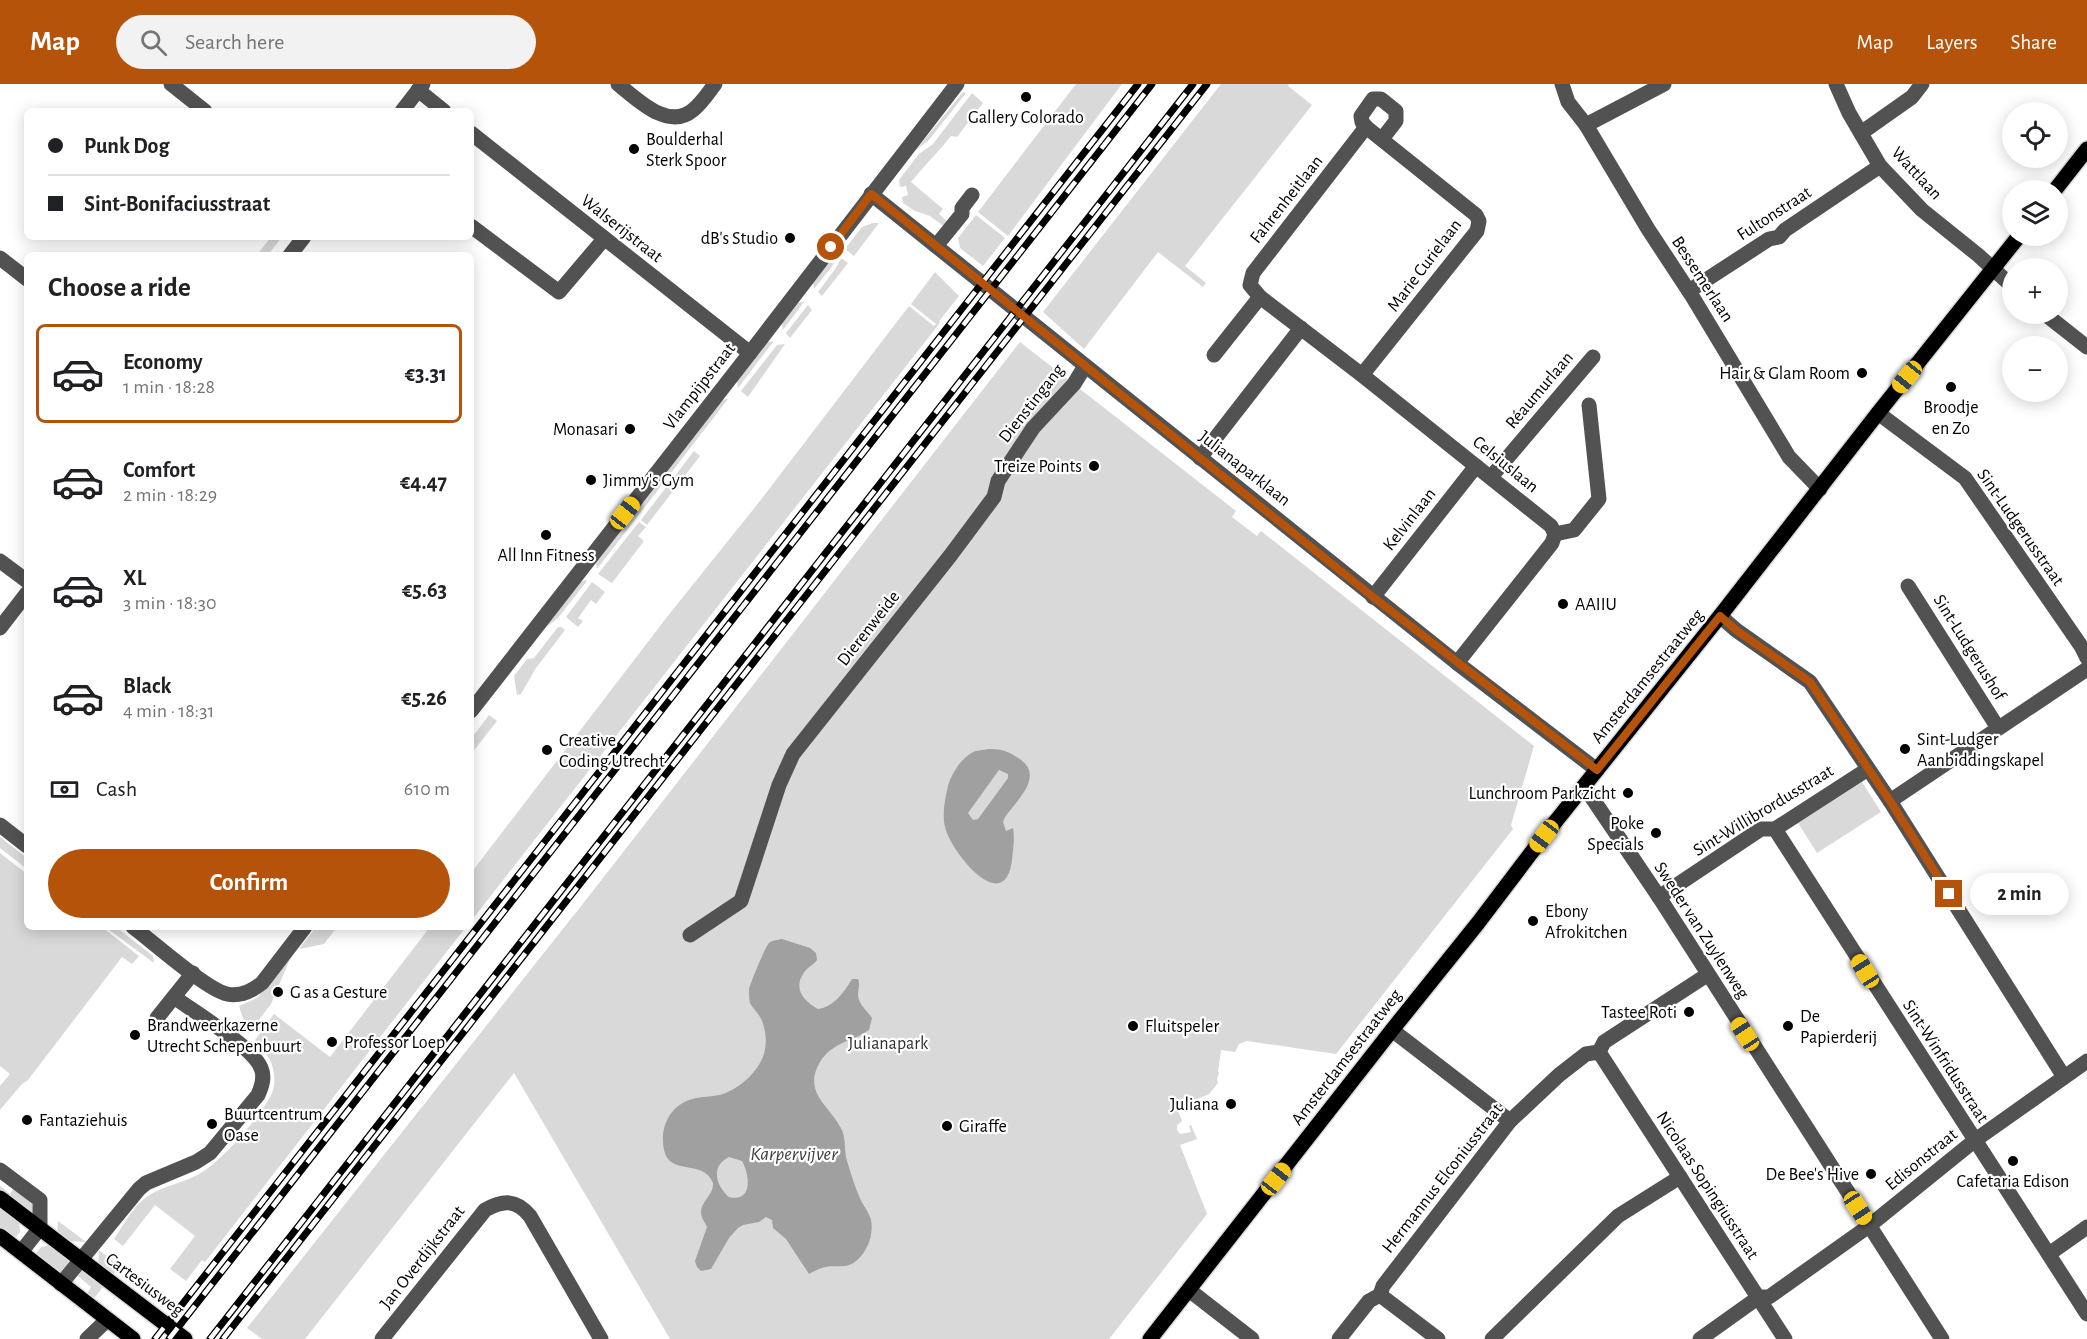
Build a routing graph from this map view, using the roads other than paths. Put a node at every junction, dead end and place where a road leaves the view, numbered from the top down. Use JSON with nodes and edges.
{"nodes":[{"id":1,"x":171,"y":84,"type":"edge"},
{"id":2,"x":618,"y":84,"type":"edge"},
{"id":3,"x":715,"y":84,"type":"edge"},
{"id":4,"x":957,"y":84,"type":"edge"},
{"id":5,"x":1562,"y":84,"type":"edge"},
{"id":6,"x":1664,"y":84,"type":"edge"},
{"id":7,"x":1836,"y":84,"type":"edge"},
{"id":8,"x":1922,"y":84,"type":"edge"},
{"id":9,"x":420,"y":87,"type":"edge"},
{"id":10,"x":201,"y":108,"type":"edge"},
{"id":11,"x":404,"y":108,"type":"edge"},
{"id":12,"x":441,"y":108,"type":"edge"},
{"id":13,"x":1586,"y":126,"type":"junction"},
{"id":14,"x":1366,"y":127,"type":"junction"},
{"id":15,"x":1861,"y":133,"type":"junction"},
{"id":16,"x":474,"y":135,"type":"edge"},
{"id":17,"x":1382,"y":139,"type":"junction"},
{"id":18,"x":2087,"y":149,"type":"edge"},
{"id":19,"x":1880,"y":166,"type":"junction"},
{"id":20,"x":2063,"y":180,"type":"edge"},
{"id":21,"x":871,"y":194,"type":"junction"},
{"id":22,"x":972,"y":195,"type":"dead end"},
{"id":23,"x":474,"y":228,"type":"edge"},
{"id":24,"x":604,"y":239,"type":"junction"},
{"id":25,"x":302,"y":240,"type":"edge"},
{"id":26,"x":936,"y":246,"type":"junction"},
{"id":27,"x":2011,"y":246,"type":"edge"},
{"id":28,"x":292,"y":252,"type":"edge"},
{"id":29,"x":0,"y":258,"type":"edge"},
{"id":30,"x":1994,"y":268,"type":"junction"},
{"id":31,"x":2002,"y":276,"type":"edge"},
{"id":32,"x":24,"y":277,"type":"edge"},
{"id":33,"x":1689,"y":291,"type":"junction"},
{"id":34,"x":1260,"y":297,"type":"junction"},
{"id":35,"x":2058,"y":324,"type":"edge"},
{"id":36,"x":1301,"y":328,"type":"junction"},
{"id":37,"x":2087,"y":347,"type":"edge"},
{"id":38,"x":750,"y":353,"type":"junction"},
{"id":39,"x":1214,"y":355,"type":"dead end"},
{"id":40,"x":1593,"y":357,"type":"dead end"},
{"id":41,"x":1085,"y":366,"type":"junction"},
{"id":42,"x":1362,"y":375,"type":"junction"},
{"id":43,"x":1590,"y":405,"type":"dead end"},
{"id":44,"x":1878,"y":413,"type":"junction"},
{"id":45,"x":1200,"y":458,"type":"junction"},
{"id":46,"x":1476,"y":466,"type":"junction"},
{"id":47,"x":1491,"y":477,"type":"junction"},
{"id":48,"x":1820,"y":489,"type":"junction"},
{"id":49,"x":993,"y":497,"type":"joint"},
{"id":50,"x":1555,"y":534,"type":"junction"},
{"id":51,"x":0,"y":561,"type":"edge"},
{"id":52,"x":24,"y":579,"type":"edge"},
{"id":53,"x":1908,"y":586,"type":"dead end"},
{"id":54,"x":24,"y":597,"type":"edge"},
{"id":55,"x":1373,"y":597,"type":"junction"},
{"id":56,"x":1720,"y":616,"type":"junction"},
{"id":57,"x":0,"y":628,"type":"edge"},
{"id":58,"x":2085,"y":649,"type":"edge"},
{"id":59,"x":1457,"y":663,"type":"junction"},
{"id":60,"x":2087,"y":669,"type":"edge"},
{"id":61,"x":474,"y":707,"type":"edge"},
{"id":62,"x":1998,"y":728,"type":"junction"},
{"id":63,"x":1597,"y":770,"type":"junction"},
{"id":64,"x":1868,"y":770,"type":"junction"},
{"id":65,"x":1584,"y":786,"type":"junction"},
{"id":66,"x":1890,"y":801,"type":"junction"},
{"id":67,"x":0,"y":825,"type":"edge"},
{"id":68,"x":1775,"y":829,"type":"junction"},
{"id":69,"x":24,"y":844,"type":"edge"},
{"id":70,"x":1659,"y":897,"type":"junction"},
{"id":71,"x":137,"y":930,"type":"edge"},
{"id":72,"x":303,"y":930,"type":"edge"},
{"id":73,"x":690,"y":935,"type":"dead end"},
{"id":74,"x":193,"y":973,"type":"junction"},
{"id":75,"x":1707,"y":975,"type":"junction"},
{"id":76,"x":174,"y":997,"type":"junction"},
{"id":77,"x":157,"y":1018,"type":"dead end"},
{"id":78,"x":1392,"y":1030,"type":"junction"},
{"id":79,"x":1599,"y":1052,"type":"junction"},
{"id":80,"x":2087,"y":1061,"type":"edge"},
{"id":81,"x":2064,"y":1077,"type":"junction"},
{"id":82,"x":1510,"y":1121,"type":"junction"},
{"id":83,"x":1974,"y":1141,"type":"junction"},
{"id":84,"x":0,"y":1170,"type":"edge"},
{"id":85,"x":1680,"y":1177,"type":"junction"},
{"id":86,"x":0,"y":1198,"type":"edge"},
{"id":87,"x":1869,"y":1226,"type":"junction"},
{"id":88,"x":2087,"y":1227,"type":"edge"},
{"id":89,"x":40,"y":1228,"type":"junction"},
{"id":90,"x":0,"y":1236,"type":"edge"},
{"id":91,"x":21,"y":1252,"type":"junction"},
{"id":92,"x":2049,"y":1254,"type":"junction"},
{"id":93,"x":81,"y":1260,"type":"junction"},
{"id":94,"x":61,"y":1284,"type":"junction"},
{"id":95,"x":1189,"y":1290,"type":"junction"},
{"id":96,"x":1380,"y":1295,"type":"junction"},
{"id":97,"x":1758,"y":1297,"type":"junction"},
{"id":98,"x":2087,"y":1314,"type":"edge"},
{"id":99,"x":107,"y":1320,"type":"junction"},
{"id":100,"x":391,"y":1336,"type":"edge"},
{"id":101,"x":87,"y":1339,"type":"edge"},
{"id":102,"x":133,"y":1339,"type":"edge"},
{"id":103,"x":184,"y":1339,"type":"edge"},
{"id":104,"x":602,"y":1339,"type":"edge"},
{"id":105,"x":1150,"y":1339,"type":"edge"},
{"id":106,"x":1252,"y":1339,"type":"edge"},
{"id":107,"x":1339,"y":1339,"type":"edge"},
{"id":108,"x":1438,"y":1339,"type":"edge"},
{"id":109,"x":1492,"y":1339,"type":"edge"},
{"id":110,"x":1700,"y":1339,"type":"edge"},
{"id":111,"x":1785,"y":1339,"type":"edge"},
{"id":112,"x":1942,"y":1339,"type":"edge"}],
"edges":[{"from":1,"to":10,"type":"street"},
{"from":2,"to":3,"type":"street"},
{"from":4,"to":21,"type":"street","name":"Vlampijpstraat"},
{"from":5,"to":13,"type":"street","name":"Bessemerlaan"},
{"from":6,"to":13,"type":"street"},
{"from":7,"to":15,"type":"street","name":"Wattlaan"},
{"from":8,"to":15,"type":"street"},
{"from":9,"to":11,"type":"street"},
{"from":9,"to":12,"type":"street"},
{"from":13,"to":33,"type":"street","name":"Bessemerlaan"},
{"from":14,"to":17,"type":"street","name":"Marie Curielaan"},
{"from":14,"to":17,"type":"street"},
{"from":14,"to":34,"type":"street","name":"Fahrenheitlaan"},
{"from":15,"to":19,"type":"street","name":"Wattlaan"},
{"from":16,"to":24,"type":"street","name":"Walserijstraat"},
{"from":17,"to":42,"type":"street","name":"Marie Curielaan"},
{"from":18,"to":20,"type":"main road"},
{"from":19,"to":30,"type":"street","name":"Wattlaan"},
{"from":19,"to":33,"type":"street","name":"Fultonstraat"},
{"from":21,"to":26,"type":"street","name":"Julianaparklaan"},
{"from":21,"to":38,"type":"street","name":"Vlampijpstraat"},
{"from":22,"to":26,"type":"street"},
{"from":23,"to":24,"type":"street"},
{"from":24,"to":38,"type":"street","name":"Walserijstraat"},
{"from":25,"to":28,"type":"street"},
{"from":26,"to":41,"type":"street","name":"Julianaparklaan"},
{"from":27,"to":30,"type":"main road","name":"Amsterdamsestraatweg"},
{"from":29,"to":32,"type":"street"},
{"from":30,"to":31,"type":"street","name":"Wattlaan"},
{"from":30,"to":44,"type":"main road","name":"Amsterdamsestraatweg"},
{"from":33,"to":48,"type":"street","name":"Bessemerlaan"},
{"from":34,"to":36,"type":"street","name":"Celsiuslaan"},
{"from":34,"to":39,"type":"street"},
{"from":35,"to":37,"type":"street"},
{"from":36,"to":42,"type":"street","name":"Celsiuslaan"},
{"from":36,"to":45,"type":"street"},
{"from":38,"to":61,"type":"street","name":"Vlampijpstraat"},
{"from":40,"to":47,"type":"street","name":"Réaumurlaan"},
{"from":41,"to":45,"type":"street","name":"Julianaparklaan"},
{"from":41,"to":49,"type":"street","name":"Dienstingang"},
{"from":42,"to":46,"type":"street","name":"Celsiuslaan"},
{"from":43,"to":50,"type":"street"},
{"from":44,"to":48,"type":"main road","name":"Amsterdamsestraatweg"},
{"from":44,"to":58,"type":"street","name":"Sint-Ludgerusstraat"},
{"from":45,"to":55,"type":"street","name":"Julianaparklaan"},
{"from":46,"to":47,"type":"street","name":"Celsiuslaan"},
{"from":46,"to":55,"type":"street","name":"Kelvinlaan"},
{"from":47,"to":50,"type":"street","name":"Celsiuslaan"},
{"from":48,"to":56,"type":"main road","name":"Amsterdamsestraatweg"},
{"from":49,"to":73,"type":"street","name":"Dierenweide"},
{"from":50,"to":59,"type":"street"},
{"from":51,"to":52,"type":"street"},
{"from":53,"to":62,"type":"street","name":"Sint-Ludgerushof"},
{"from":54,"to":57,"type":"street"},
{"from":55,"to":59,"type":"street","name":"Julianaparklaan"},
{"from":56,"to":63,"type":"main road","name":"Amsterdamsestraatweg"},
{"from":56,"to":64,"type":"street"},
{"from":59,"to":63,"type":"street","name":"Julianaparklaan"},
{"from":60,"to":62,"type":"street"},
{"from":62,"to":66,"type":"street"},
{"from":63,"to":65,"type":"main road","name":"Amsterdamsestraatweg"},
{"from":64,"to":66,"type":"street"},
{"from":64,"to":68,"type":"street","name":"Sint-Willibrordusstraat"},
{"from":65,"to":70,"type":"street","name":"Sweder van Zuylenweg"},
{"from":65,"to":78,"type":"main road","name":"Amsterdamsestraatweg"},
{"from":66,"to":81,"type":"street"},
{"from":67,"to":69,"type":"street"},
{"from":68,"to":70,"type":"street","name":"Sint-Willibrordusstraat"},
{"from":68,"to":83,"type":"street","name":"Sint-Winfridusstraat"},
{"from":70,"to":75,"type":"street","name":"Sweder van Zuylenweg"},
{"from":71,"to":74,"type":"street"},
{"from":72,"to":74,"type":"street"},
{"from":74,"to":76,"type":"street"},
{"from":75,"to":79,"type":"street","name":"Hermannus Elconiusstraat"},
{"from":75,"to":87,"type":"street","name":"Sweder van Zuylenweg"},
{"from":76,"to":77,"type":"street"},
{"from":76,"to":93,"type":"street","name":"Cartesiusweg"},
{"from":78,"to":82,"type":"street"},
{"from":78,"to":95,"type":"main road","name":"Amsterdamsestraatweg"},
{"from":79,"to":82,"type":"street","name":"Hermannus Elconiusstraat"},
{"from":79,"to":85,"type":"street","name":"Nicolaas Sopingiusstraat"},
{"from":80,"to":81,"type":"street","name":"Edisonstraat"},
{"from":81,"to":83,"type":"street","name":"Edisonstraat"},
{"from":82,"to":96,"type":"street","name":"Hermannus Elconiusstraat"},
{"from":83,"to":87,"type":"street","name":"Edisonstraat"},
{"from":83,"to":92,"type":"street","name":"Sint-Winfridusstraat"},
{"from":84,"to":89,"type":"street"},
{"from":85,"to":97,"type":"street","name":"Nicolaas Sopingiusstraat"},
{"from":85,"to":109,"type":"street"},
{"from":86,"to":89,"type":"main road","name":"Cartesiusweg"},
{"from":87,"to":97,"type":"street","name":"Edisonstraat"},
{"from":87,"to":112,"type":"street","name":"Sweder van Zuylenweg"},
{"from":88,"to":92,"type":"street"},
{"from":89,"to":91,"type":"street"},
{"from":89,"to":93,"type":"main road","name":"Cartesiusweg"},
{"from":90,"to":91,"type":"main road"},
{"from":91,"to":94,"type":"main road"},
{"from":92,"to":98,"type":"street","name":"Sint-Winfridusstraat"},
{"from":93,"to":94,"type":"street","name":"Cartesiusweg"},
{"from":93,"to":103,"type":"main road","name":"Cartesiusweg"},
{"from":94,"to":99,"type":"main road"},
{"from":95,"to":105,"type":"main road","name":"Amsterdamsestraatweg"},
{"from":95,"to":106,"type":"street"},
{"from":96,"to":107,"type":"street","name":"Hermannus Elconiusstraat"},
{"from":96,"to":108,"type":"street"},
{"from":97,"to":110,"type":"street","name":"Edisonstraat"},
{"from":97,"to":111,"type":"street","name":"Nicolaas Sopingiusstraat"},
{"from":99,"to":101,"type":"street"},
{"from":99,"to":102,"type":"main road"},
{"from":100,"to":104,"type":"street","name":"Jan Overdijkstraat"}]}
